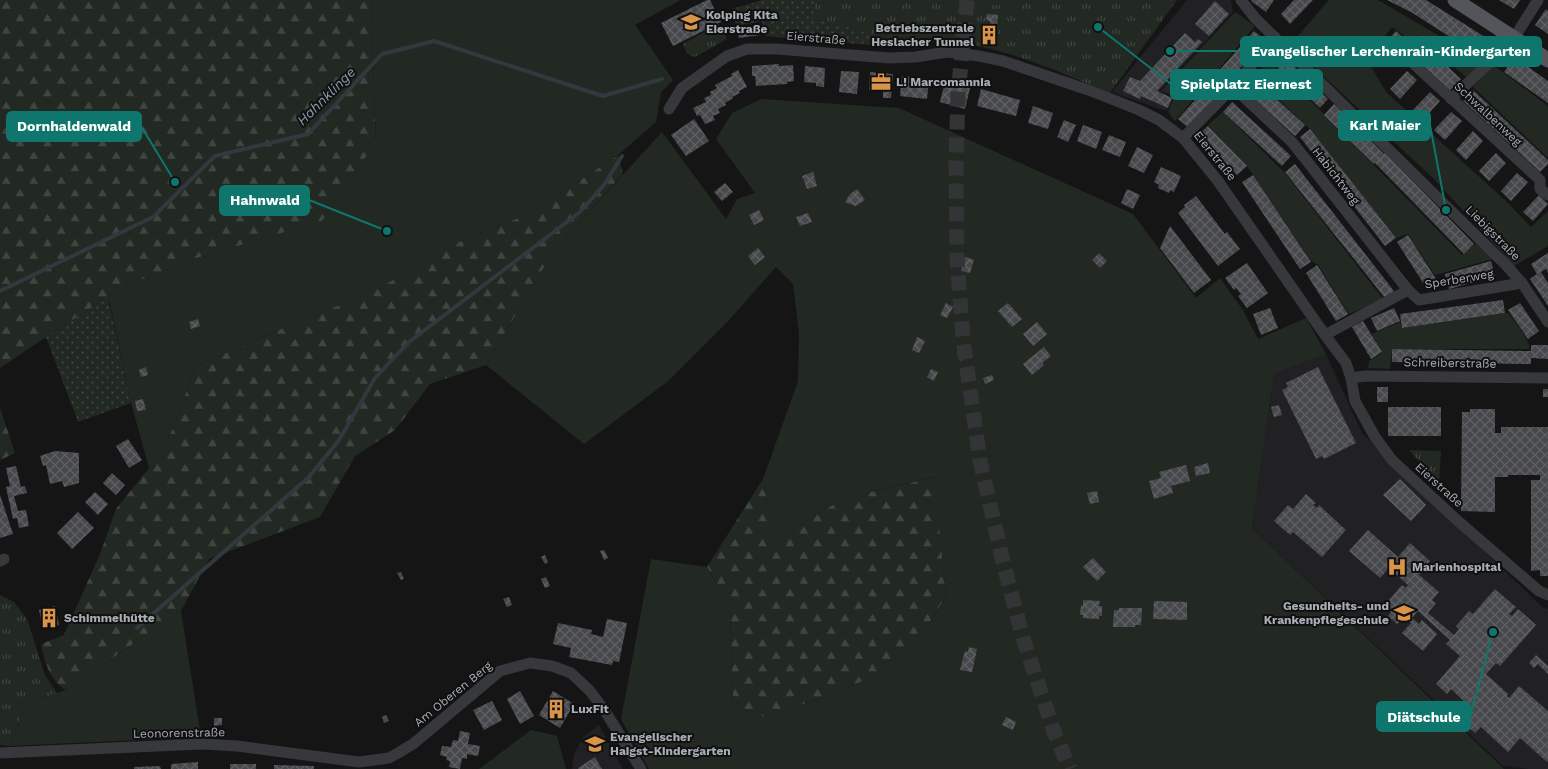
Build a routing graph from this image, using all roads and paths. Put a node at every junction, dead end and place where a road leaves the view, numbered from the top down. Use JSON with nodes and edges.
{"nodes":[{"id":1,"x":1241,"y":0,"type":"edge"},
{"id":2,"x":1455,"y":0,"type":"edge"},
{"id":3,"x":1538,"y":0,"type":"edge"},
{"id":4,"x":1275,"y":37,"type":"junction"},
{"id":5,"x":1514,"y":38,"type":"junction"},
{"id":6,"x":1404,"y":55,"type":"dead end"},
{"id":7,"x":1548,"y":60,"type":"edge"},
{"id":8,"x":1232,"y":87,"type":"junction"},
{"id":9,"x":1452,"y":99,"type":"junction"},
{"id":10,"x":669,"y":109,"type":"dead end"},
{"id":11,"x":1183,"y":138,"type":"junction"},
{"id":12,"x":1548,"y":195,"type":"edge"},
{"id":13,"x":1522,"y":283,"type":"junction"},
{"id":14,"x":1408,"y":290,"type":"junction"},
{"id":15,"x":1548,"y":322,"type":"edge"},
{"id":16,"x":1325,"y":336,"type":"junction"},
{"id":17,"x":1351,"y":378,"type":"junction"},
{"id":18,"x":1548,"y":378,"type":"edge"},
{"id":19,"x":1548,"y":594,"type":"edge"},
{"id":20,"x":413,"y":744,"type":"joint"},
{"id":21,"x":0,"y":753,"type":"edge"},
{"id":22,"x":641,"y":769,"type":"edge"}],
"edges":[{"from":1,"to":4,"type":"street","name":"Liebigstraße"},
{"from":2,"to":5,"type":"main road"},
{"from":3,"to":5,"type":"street"},
{"from":4,"to":8,"type":"street"},
{"from":4,"to":13,"type":"street","name":"Liebigstraße"},
{"from":5,"to":7,"type":"main road"},
{"from":5,"to":9,"type":"street"},
{"from":6,"to":9,"type":"street","name":"Schwalbenweg"},
{"from":8,"to":11,"type":"street"},
{"from":8,"to":14,"type":"street","name":"Habichtweg"},
{"from":9,"to":12,"type":"street","name":"Schwalbenweg"},
{"from":10,"to":11,"type":"street","name":"Eierstraße"},
{"from":11,"to":16,"type":"street","name":"Eierstraße"},
{"from":13,"to":14,"type":"street","name":"Sperberweg"},
{"from":13,"to":15,"type":"street","name":"Liebigstraße"},
{"from":14,"to":16,"type":"street","name":"Sperberweg"},
{"from":16,"to":17,"type":"street","name":"Eierstraße"},
{"from":17,"to":18,"type":"street","name":"Schreiberstraße"},
{"from":17,"to":19,"type":"street","name":"Eierstraße"},
{"from":20,"to":21,"type":"street","name":"Leonorenstraße"},
{"from":20,"to":22,"type":"street","name":"Am Oberen Berg"}]}
